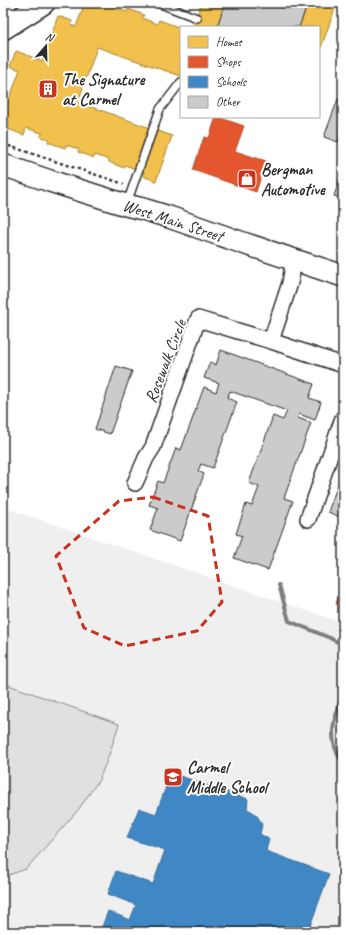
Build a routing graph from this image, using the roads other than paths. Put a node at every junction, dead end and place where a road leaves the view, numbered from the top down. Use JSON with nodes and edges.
{"nodes":[{"id":1,"x":6,"y":3,"type":"edge"},
{"id":2,"x":44,"y":3,"type":"edge"},
{"id":3,"x":158,"y":3,"type":"edge"},
{"id":4,"x":3,"y":6,"type":"edge"},
{"id":5,"x":197,"y":18,"type":"dead end"},
{"id":6,"x":3,"y":29,"type":"edge"},
{"id":7,"x":180,"y":83,"type":"edge"},
{"id":8,"x":3,"y":165,"type":"edge"},
{"id":9,"x":129,"y":196,"type":"junction"},
{"id":10,"x":294,"y":260,"type":"junction"},
{"id":11,"x":343,"y":276,"type":"edge"},
{"id":12,"x":271,"y":342,"type":"junction"},
{"id":13,"x":343,"y":365,"type":"edge"},
{"id":14,"x":343,"y":418,"type":"edge"},
{"id":15,"x":135,"y":483,"type":"dead end"},
{"id":16,"x":308,"y":519,"type":"dead end"}],
"edges":[{"from":1,"to":4,"type":"main road"},
{"from":2,"to":6,"type":"main road"},
{"from":3,"to":5,"type":"lane"},
{"from":7,"to":9,"type":"lane"},
{"from":8,"to":9,"type":"main road","name":"West Main Street"},
{"from":9,"to":10,"type":"main road","name":"West Main Street"},
{"from":10,"to":11,"type":"main road","name":"West Main Street"},
{"from":10,"to":12,"type":"street"},
{"from":12,"to":13,"type":"street","name":"Rosewalk Circle"},
{"from":12,"to":15,"type":"street","name":"Rosewalk Circle"},
{"from":14,"to":16,"type":"street"}]}
